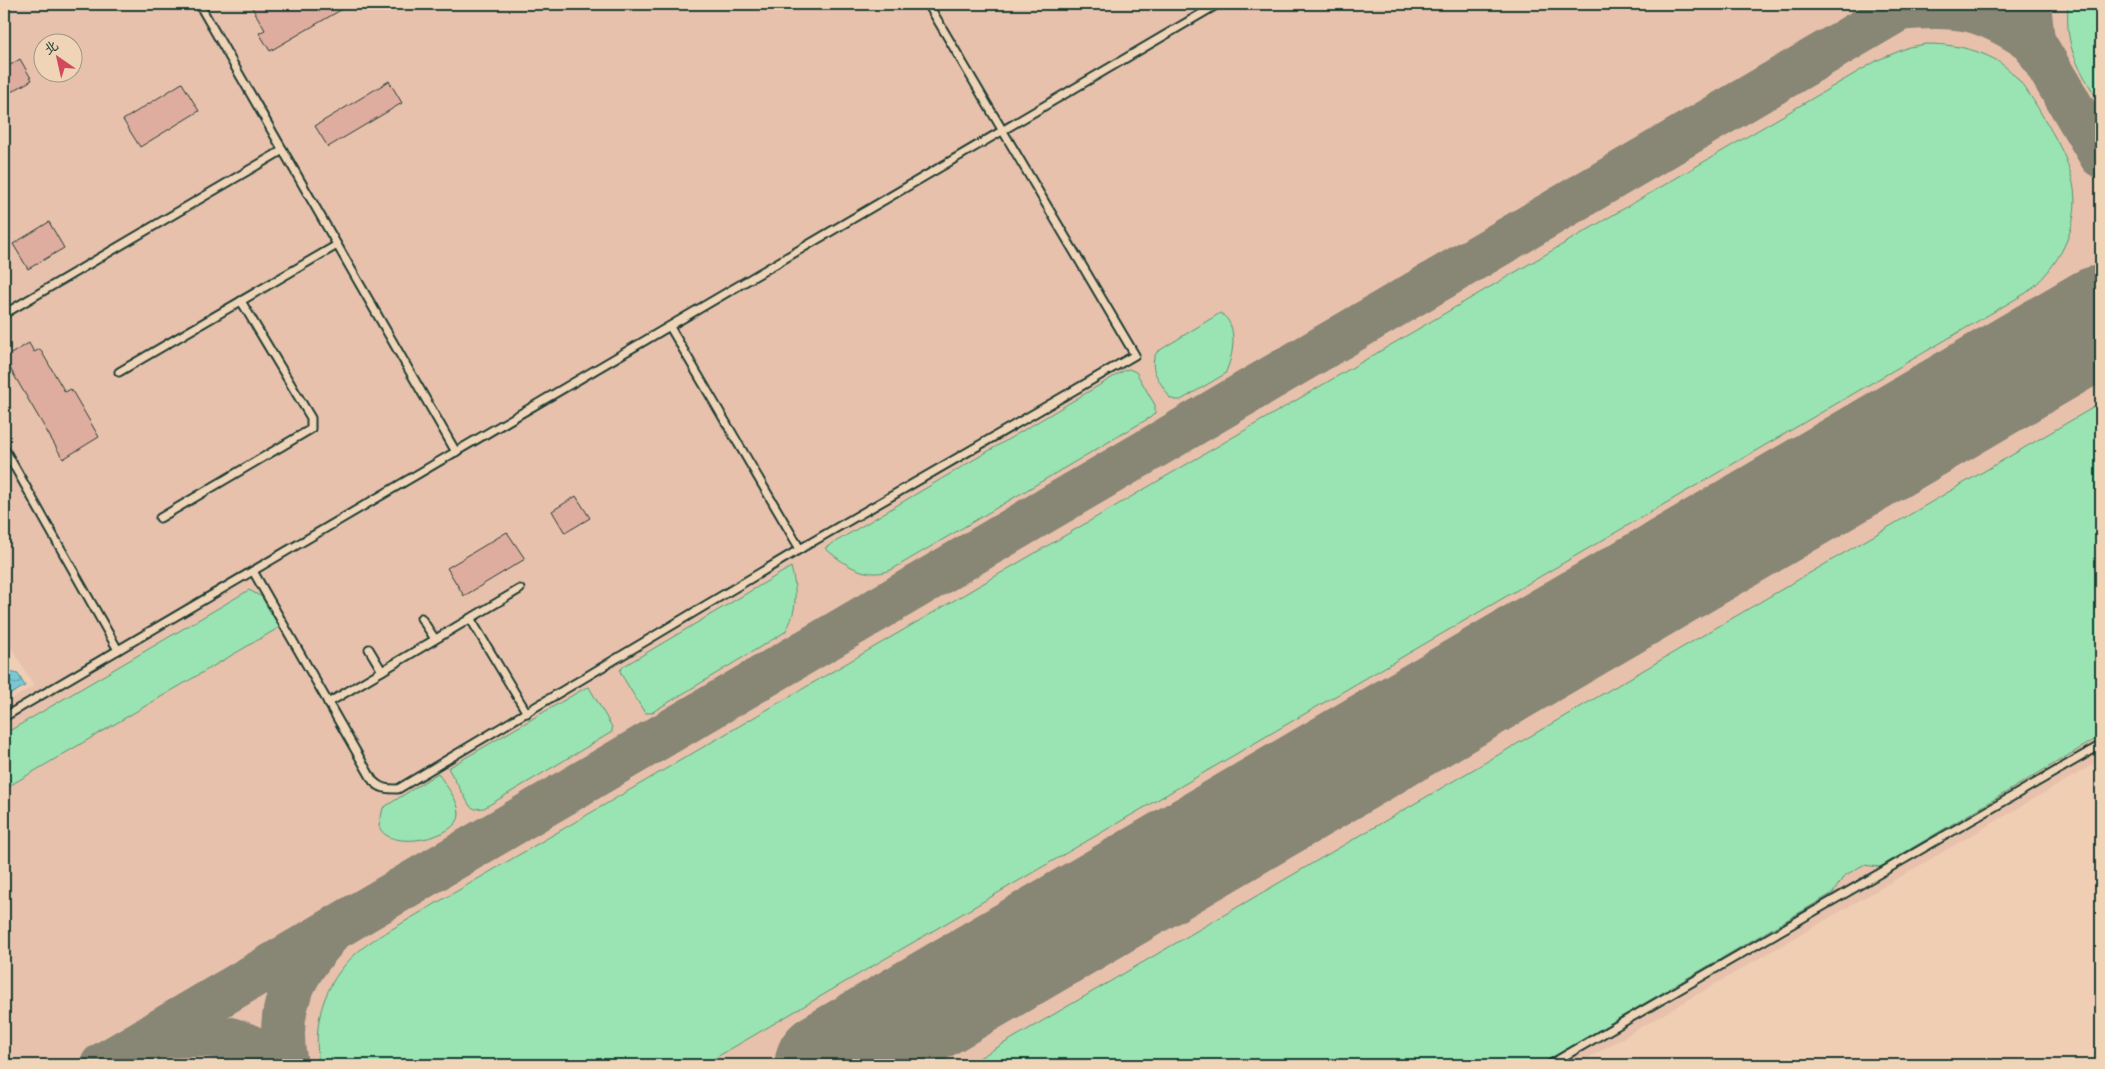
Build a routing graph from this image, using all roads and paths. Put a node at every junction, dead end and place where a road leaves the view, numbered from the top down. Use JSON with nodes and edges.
{"nodes":[{"id":1,"x":199,"y":4,"type":"edge"},
{"id":2,"x":928,"y":4,"type":"edge"},
{"id":3,"x":1218,"y":4,"type":"edge"},
{"id":4,"x":1003,"y":130,"type":"junction"},
{"id":5,"x":283,"y":150,"type":"junction"},
{"id":6,"x":337,"y":244,"type":"junction"},
{"id":7,"x":241,"y":301,"type":"junction"},
{"id":8,"x":4,"y":314,"type":"edge"},
{"id":9,"x":670,"y":327,"type":"junction"},
{"id":10,"x":120,"y":372,"type":"dead end"},
{"id":11,"x":4,"y":448,"type":"edge"},
{"id":12,"x":456,"y":452,"type":"junction"},
{"id":13,"x":160,"y":518,"type":"dead end"},
{"id":14,"x":800,"y":549,"type":"junction"},
{"id":15,"x":253,"y":571,"type":"junction"},
{"id":16,"x":520,"y":589,"type":"dead end"},
{"id":17,"x":421,"y":618,"type":"dead end"},
{"id":18,"x":470,"y":618,"type":"junction"},
{"id":19,"x":435,"y":639,"type":"junction"},
{"id":20,"x":369,"y":649,"type":"dead end"},
{"id":21,"x":118,"y":650,"type":"junction"},
{"id":22,"x":382,"y":671,"type":"junction"},
{"id":23,"x":328,"y":703,"type":"junction"},
{"id":24,"x":527,"y":713,"type":"junction"},
{"id":25,"x":4,"y":717,"type":"edge"},
{"id":26,"x":2101,"y":745,"type":"edge"},
{"id":27,"x":1549,"y":1065,"type":"edge"}],
"edges":[{"from":1,"to":5,"type":"lane"},
{"from":2,"to":4,"type":"lane"},
{"from":3,"to":4,"type":"lane"},
{"from":4,"to":9,"type":"lane"},
{"from":4,"to":14,"type":"lane"},
{"from":5,"to":6,"type":"lane"},
{"from":5,"to":8,"type":"lane"},
{"from":6,"to":7,"type":"lane"},
{"from":6,"to":12,"type":"lane"},
{"from":7,"to":10,"type":"lane"},
{"from":7,"to":13,"type":"lane"},
{"from":9,"to":12,"type":"lane"},
{"from":9,"to":14,"type":"lane"},
{"from":11,"to":21,"type":"lane"},
{"from":12,"to":15,"type":"lane"},
{"from":14,"to":24,"type":"lane"},
{"from":15,"to":21,"type":"lane"},
{"from":15,"to":23,"type":"lane"},
{"from":16,"to":18,"type":"lane"},
{"from":17,"to":19,"type":"lane"},
{"from":18,"to":19,"type":"lane"},
{"from":18,"to":24,"type":"lane"},
{"from":19,"to":22,"type":"lane"},
{"from":20,"to":22,"type":"lane"},
{"from":21,"to":25,"type":"lane"},
{"from":22,"to":23,"type":"lane"},
{"from":23,"to":24,"type":"lane"},
{"from":26,"to":27,"type":"lane"}]}
